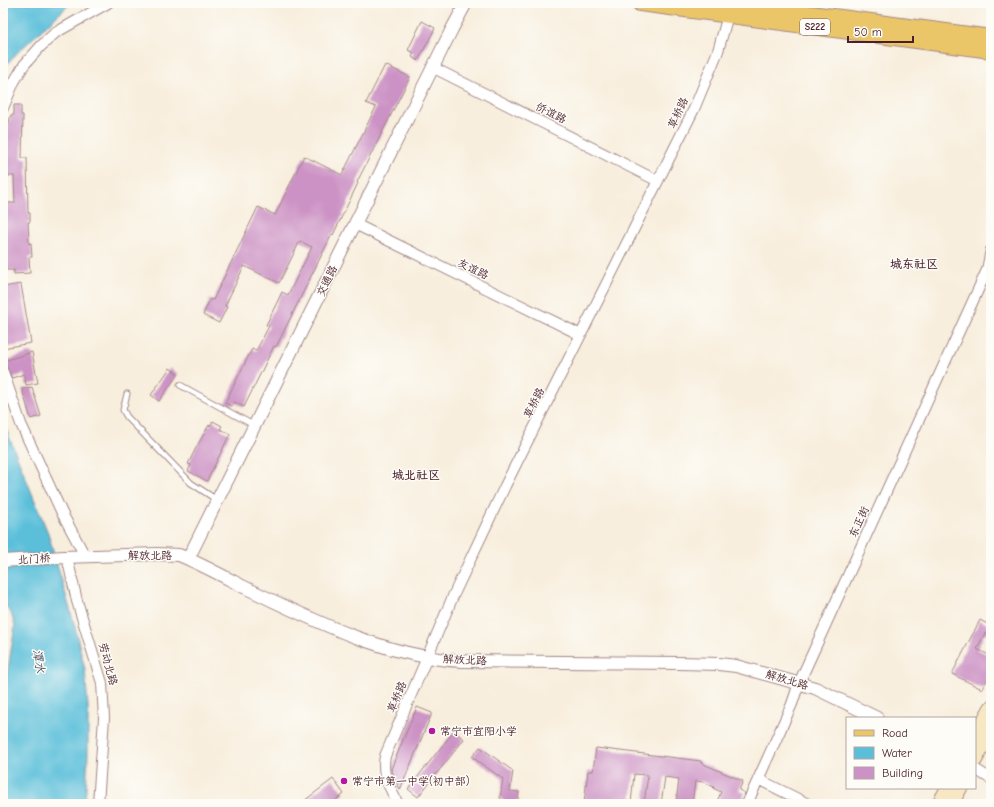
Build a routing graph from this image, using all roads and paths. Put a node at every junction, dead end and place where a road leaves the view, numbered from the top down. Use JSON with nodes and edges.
{"nodes":[{"id":1,"x":108,"y":3,"type":"edge"},
{"id":2,"x":466,"y":3,"type":"edge"},
{"id":3,"x":640,"y":3,"type":"edge"},
{"id":4,"x":728,"y":9,"type":"edge"},
{"id":5,"x":991,"y":38,"type":"edge"},
{"id":6,"x":991,"y":50,"type":"edge"},
{"id":7,"x":432,"y":67,"type":"junction"},
{"id":8,"x":3,"y":108,"type":"edge"},
{"id":9,"x":658,"y":180,"type":"junction"},
{"id":10,"x":355,"y":224,"type":"junction"},
{"id":11,"x":991,"y":250,"type":"edge"},
{"id":12,"x":581,"y":335,"type":"junction"},
{"id":13,"x":3,"y":372,"type":"edge"},
{"id":14,"x":180,"y":385,"type":"dead end"},
{"id":15,"x":127,"y":394,"type":"dead end"},
{"id":16,"x":254,"y":426,"type":"junction"},
{"id":17,"x":218,"y":500,"type":"junction"},
{"id":18,"x":85,"y":556,"type":"junction"},
{"id":19,"x":66,"y":557,"type":"junction"},
{"id":20,"x":188,"y":559,"type":"junction"},
{"id":21,"x":3,"y":561,"type":"edge"},
{"id":22,"x":427,"y":657,"type":"junction"},
{"id":23,"x":799,"y":683,"type":"junction"},
{"id":24,"x":991,"y":708,"type":"edge"},
{"id":25,"x":876,"y":717,"type":"edge"},
{"id":26,"x":991,"y":730,"type":"edge"},
{"id":27,"x":976,"y":735,"type":"edge"},
{"id":28,"x":976,"y":758,"type":"edge"},
{"id":29,"x":976,"y":771,"type":"edge"},
{"id":30,"x":758,"y":779,"type":"junction"},
{"id":31,"x":991,"y":779,"type":"edge"},
{"id":32,"x":947,"y":789,"type":"edge"},
{"id":33,"x":959,"y":789,"type":"edge"},
{"id":34,"x":98,"y":804,"type":"edge"},
{"id":35,"x":398,"y":804,"type":"edge"},
{"id":36,"x":746,"y":804,"type":"edge"},
{"id":37,"x":808,"y":804,"type":"edge"},
{"id":38,"x":939,"y":804,"type":"edge"},
{"id":39,"x":951,"y":804,"type":"edge"}],
"edges":[{"from":1,"to":8,"type":"street"},
{"from":2,"to":7,"type":"street","name":"交通路"},
{"from":3,"to":4,"type":"main road","number":"S222"},
{"from":4,"to":5,"type":"main road","number":"S222"},
{"from":4,"to":6,"type":"main road","number":"S222"},
{"from":4,"to":9,"type":"street","name":"草桥路"},
{"from":7,"to":9,"type":"street","name":"侨谊路"},
{"from":7,"to":10,"type":"street","name":"交通路"},
{"from":9,"to":12,"type":"street","name":"草桥路"},
{"from":10,"to":12,"type":"street","name":"友谊路"},
{"from":10,"to":16,"type":"street","name":"交通路"},
{"from":11,"to":23,"type":"street","name":"东正街"},
{"from":12,"to":22,"type":"street","name":"草桥路"},
{"from":13,"to":18,"type":"street"},
{"from":14,"to":16,"type":"lane"},
{"from":15,"to":17,"type":"lane"},
{"from":16,"to":17,"type":"street","name":"交通路"},
{"from":17,"to":20,"type":"street","name":"交通路"},
{"from":18,"to":19,"type":"street","name":"解放北路"},
{"from":18,"to":20,"type":"street","name":"解放北路"},
{"from":19,"to":21,"type":"street","name":"北门桥"},
{"from":19,"to":34,"type":"street","name":"劳动北路"},
{"from":20,"to":22,"type":"street","name":"解放北路"},
{"from":22,"to":23,"type":"street","name":"解放北路"},
{"from":22,"to":35,"type":"street","name":"草桥路"},
{"from":23,"to":25,"type":"street","name":"解放北路"},
{"from":23,"to":30,"type":"street","name":"东正街"},
{"from":24,"to":27,"type":"main road"},
{"from":26,"to":28,"type":"main road"},
{"from":29,"to":31,"type":"street"},
{"from":30,"to":36,"type":"street","name":"东正街"},
{"from":30,"to":37,"type":"street"},
{"from":32,"to":38,"type":"main road"},
{"from":33,"to":39,"type":"main road"}]}
